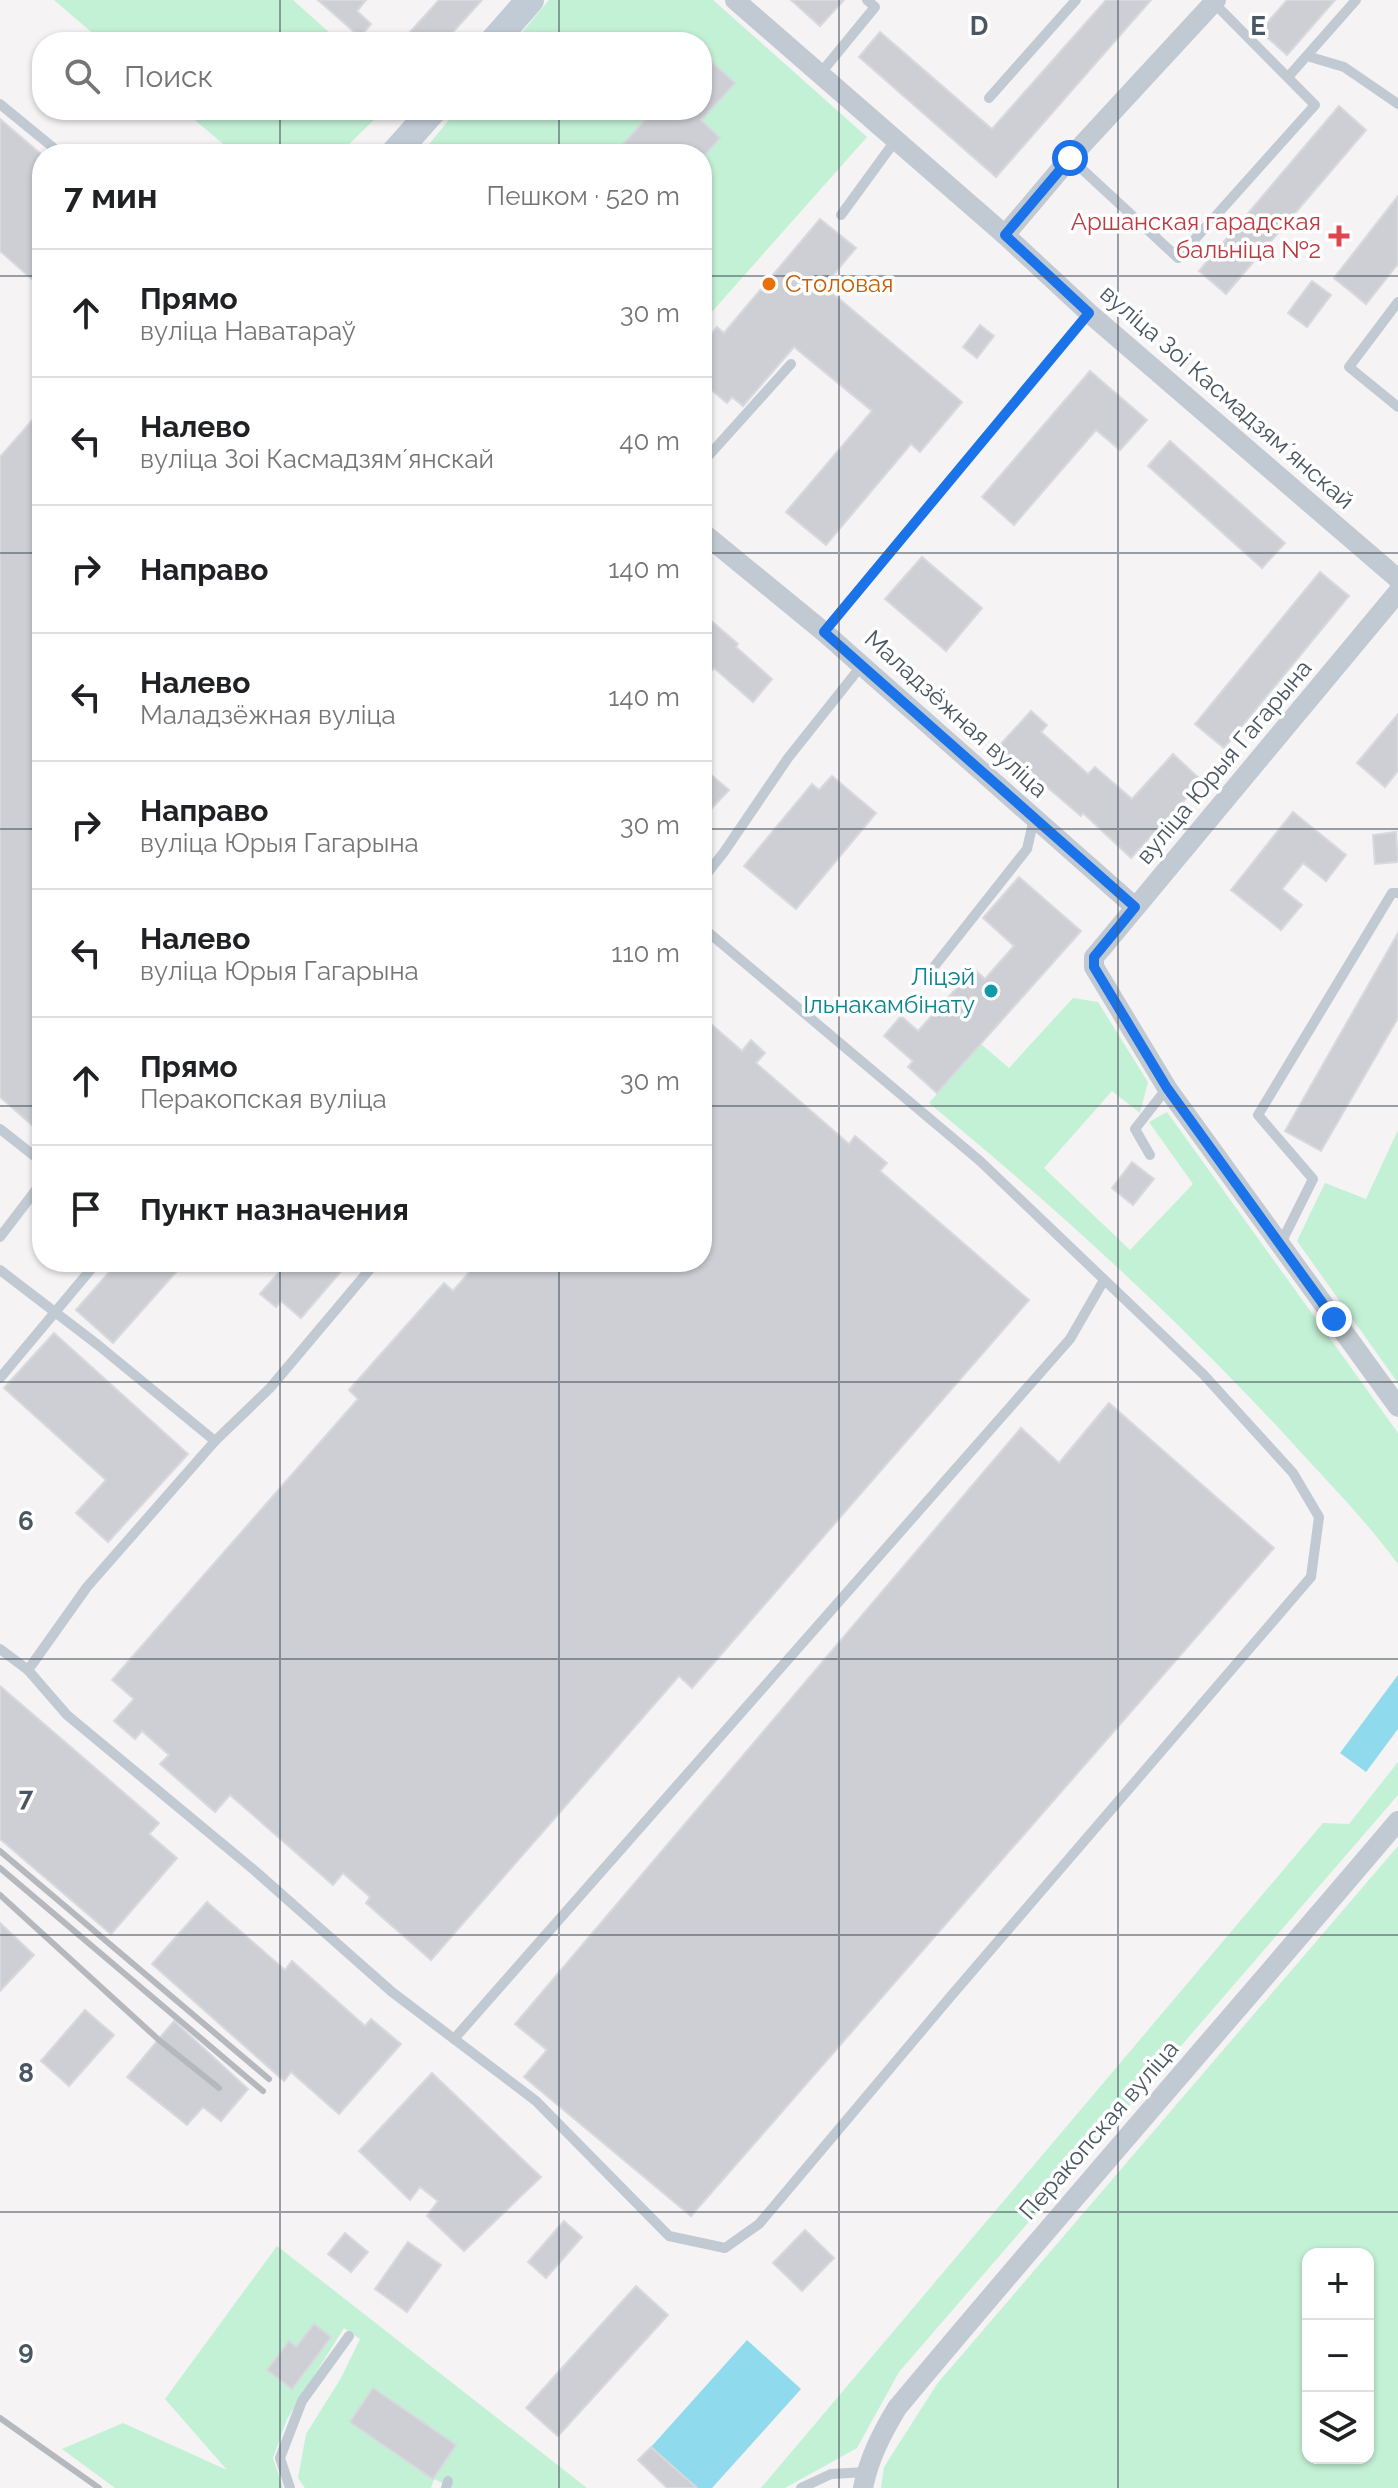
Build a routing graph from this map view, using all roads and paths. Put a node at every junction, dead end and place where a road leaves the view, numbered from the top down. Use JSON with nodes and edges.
{"nodes":[{"id":1,"x":530,"y":0,"type":"edge"},
{"id":2,"x":735,"y":0,"type":"edge"},
{"id":3,"x":867,"y":0,"type":"edge"},
{"id":4,"x":1076,"y":0,"type":"edge"},
{"id":5,"x":1356,"y":0,"type":"edge"},
{"id":6,"x":1214,"y":1,"type":"edge"},
{"id":7,"x":502,"y":32,"type":"edge"},
{"id":8,"x":1307,"y":56,"type":"junction"},
{"id":9,"x":820,"y":74,"type":"junction"},
{"id":10,"x":1288,"y":77,"type":"junction"},
{"id":11,"x":989,"y":98,"type":"dead end"},
{"id":12,"x":0,"y":104,"type":"edge"},
{"id":13,"x":1398,"y":104,"type":"edge"},
{"id":14,"x":424,"y":120,"type":"edge"},
{"id":15,"x":895,"y":141,"type":"junction"},
{"id":16,"x":49,"y":144,"type":"edge"},
{"id":17,"x":403,"y":144,"type":"edge"},
{"id":18,"x":1070,"y":158,"type":"junction"},
{"id":19,"x":841,"y":215,"type":"dead end"},
{"id":20,"x":1005,"y":235,"type":"junction"},
{"id":21,"x":1398,"y":302,"type":"edge"},
{"id":22,"x":1089,"y":313,"type":"junction"},
{"id":23,"x":791,"y":364,"type":"dead end"},
{"id":24,"x":1398,"y":407,"type":"edge"},
{"id":25,"x":712,"y":452,"type":"edge"},
{"id":26,"x":712,"y":540,"type":"edge"},
{"id":27,"x":1398,"y":579,"type":"edge"},
{"id":28,"x":1398,"y":592,"type":"edge"},
{"id":29,"x":824,"y":632,"type":"junction"},
{"id":30,"x":862,"y":665,"type":"junction"},
{"id":31,"x":1034,"y":819,"type":"junction"},
{"id":32,"x":712,"y":867,"type":"edge"},
{"id":33,"x":1398,"y":893,"type":"edge"},
{"id":34,"x":1135,"y":907,"type":"junction"},
{"id":35,"x":712,"y":935,"type":"edge"},
{"id":36,"x":933,"y":968,"type":"dead end"},
{"id":37,"x":1167,"y":1088,"type":"junction"},
{"id":38,"x":0,"y":1129,"type":"edge"},
{"id":39,"x":32,"y":1154,"type":"edge"},
{"id":40,"x":1150,"y":1155,"type":"dead end"},
{"id":41,"x":32,"y":1195,"type":"edge"},
{"id":42,"x":0,"y":1237,"type":"edge"},
{"id":43,"x":1280,"y":1245,"type":"junction"},
{"id":44,"x":0,"y":1270,"type":"edge"},
{"id":45,"x":88,"y":1272,"type":"edge"},
{"id":46,"x":368,"y":1272,"type":"edge"},
{"id":47,"x":1104,"y":1280,"type":"junction"},
{"id":48,"x":55,"y":1311,"type":"junction"},
{"id":49,"x":0,"y":1378,"type":"edge"},
{"id":50,"x":1398,"y":1407,"type":"edge"},
{"id":51,"x":215,"y":1441,"type":"junction"},
{"id":52,"x":0,"y":1649,"type":"edge"},
{"id":53,"x":28,"y":1670,"type":"junction"},
{"id":54,"x":1398,"y":1821,"type":"edge"},
{"id":55,"x":454,"y":2039,"type":"junction"},
{"id":56,"x":349,"y":2336,"type":"dead end"},
{"id":57,"x":865,"y":2480,"type":"edge"},
{"id":58,"x":290,"y":2488,"type":"edge"},
{"id":59,"x":801,"y":2488,"type":"edge"}],
"edges":[{"from":1,"to":7,"type":"street"},
{"from":2,"to":9,"type":"street","name":"вуліца Зоі Касмадзямʼянскай"},
{"from":3,"to":9,"type":"lane"},
{"from":4,"to":11,"type":"lane"},
{"from":5,"to":8,"type":"lane"},
{"from":6,"to":10,"type":"lane"},
{"from":6,"to":18,"type":"street"},
{"from":8,"to":10,"type":"lane"},
{"from":8,"to":13,"type":"lane"},
{"from":9,"to":15,"type":"street","name":"вуліца Зоі Касмадзямʼянскай"},
{"from":10,"to":18,"type":"lane"},
{"from":12,"to":16,"type":"lane"},
{"from":14,"to":17,"type":"street"},
{"from":15,"to":19,"type":"lane"},
{"from":15,"to":20,"type":"street","name":"вуліца Зоі Касмадзямʼянскай"},
{"from":18,"to":20,"type":"street"},
{"from":20,"to":22,"type":"street","name":"вуліца Зоі Касмадзямʼянскай"},
{"from":21,"to":24,"type":"lane"},
{"from":22,"to":27,"type":"street","name":"вуліца Зоі Касмадзямʼянскай"},
{"from":22,"to":29,"type":"lane"},
{"from":23,"to":25,"type":"lane"},
{"from":26,"to":29,"type":"street","name":"Маладзёжная вуліца"},
{"from":28,"to":34,"type":"street","name":"вуліца Юрыя Гагарына"},
{"from":29,"to":30,"type":"street","name":"Маладзёжная вуліца"},
{"from":30,"to":31,"type":"street","name":"Маладзёжная вуліца"},
{"from":30,"to":32,"type":"lane"},
{"from":31,"to":34,"type":"street","name":"Маладзёжная вуліца"},
{"from":31,"to":36,"type":"lane"},
{"from":33,"to":43,"type":"lane"},
{"from":34,"to":37,"type":"street","name":"вуліца Юрыя Гагарына"},
{"from":35,"to":47,"type":"lane"},
{"from":37,"to":40,"type":"lane"},
{"from":37,"to":43,"type":"street","name":"вуліца Юрыя Гагарына"},
{"from":38,"to":39,"type":"lane"},
{"from":41,"to":42,"type":"lane"},
{"from":43,"to":50,"type":"street"},
{"from":44,"to":48,"type":"lane"},
{"from":45,"to":48,"type":"lane"},
{"from":46,"to":51,"type":"lane"},
{"from":47,"to":55,"type":"lane"},
{"from":47,"to":55,"type":"lane"},
{"from":48,"to":49,"type":"lane"},
{"from":48,"to":51,"type":"lane"},
{"from":51,"to":53,"type":"lane"},
{"from":52,"to":53,"type":"lane"},
{"from":53,"to":55,"type":"lane"},
{"from":54,"to":57,"type":"street","name":"Перакопская вуліца"},
{"from":56,"to":58,"type":"lane"},
{"from":57,"to":59,"type":"lane"}]}
